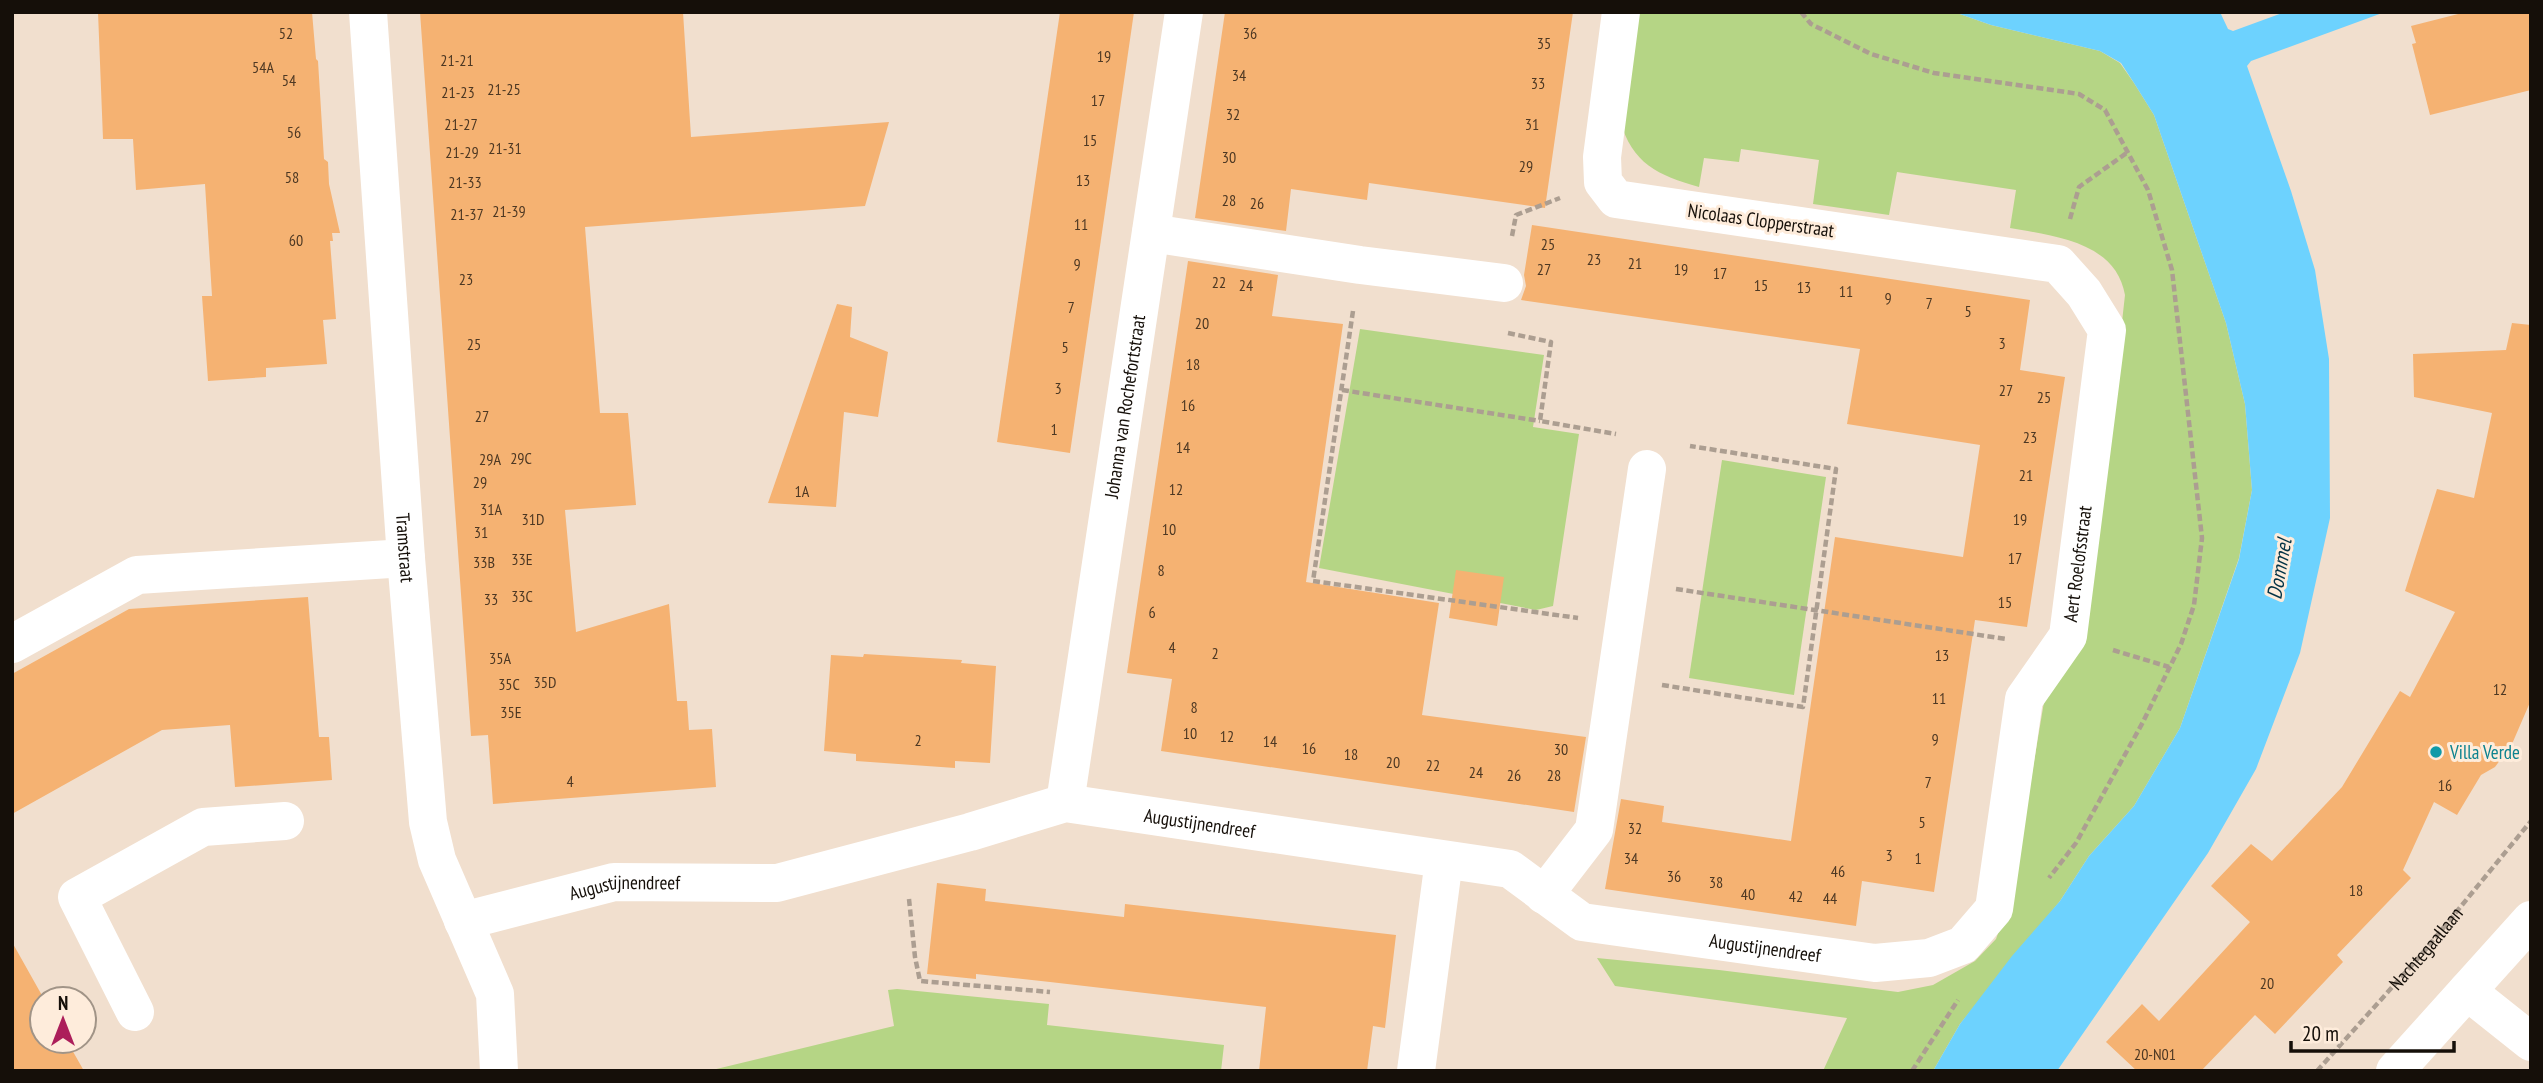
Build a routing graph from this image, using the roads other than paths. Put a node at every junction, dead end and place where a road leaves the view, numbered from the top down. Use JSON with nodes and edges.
{"nodes":[{"id":1,"x":368,"y":12,"type":"edge"},
{"id":2,"x":1184,"y":12,"type":"edge"},
{"id":3,"x":1621,"y":12,"type":"edge"},
{"id":4,"x":1151,"y":233,"type":"junction"},
{"id":5,"x":1504,"y":283,"type":"road end"},
{"id":6,"x":2084,"y":293,"type":"joint"},
{"id":7,"x":1649,"y":454,"type":"road end"},
{"id":8,"x":406,"y":558,"type":"junction"},
{"id":9,"x":12,"y":644,"type":"edge"},
{"id":10,"x":1065,"y":803,"type":"junction"},
{"id":11,"x":285,"y":821,"type":"dead end"},
{"id":12,"x":1444,"y":860,"type":"junction"},
{"id":13,"x":1544,"y":895,"type":"junction"},
{"id":14,"x":2531,"y":920,"type":"edge"},
{"id":15,"x":463,"y":921,"type":"junction"},
{"id":16,"x":1929,"y":958,"type":"joint"},
{"id":17,"x":2467,"y":991,"type":"junction"},
{"id":18,"x":135,"y":1012,"type":"dead end"},
{"id":19,"x":2531,"y":1042,"type":"edge"},
{"id":20,"x":499,"y":1071,"type":"edge"},
{"id":21,"x":1416,"y":1071,"type":"edge"},
{"id":22,"x":2395,"y":1071,"type":"edge"}],
"edges":[{"from":1,"to":8,"type":"street","name":"Tramstraat"},
{"from":2,"to":4,"type":"street","name":"Johanna van Rochefortstraat"},
{"from":3,"to":6,"type":"street","name":"Nicolaas Clopperstraat"},
{"from":4,"to":5,"type":"street"},
{"from":4,"to":10,"type":"street","name":"Johanna van Rochefortstraat"},
{"from":6,"to":16,"type":"street","name":"Aert Roelofsstraat"},
{"from":7,"to":13,"type":"street"},
{"from":8,"to":9,"type":"street"},
{"from":8,"to":15,"type":"street","name":"Tramstraat"},
{"from":10,"to":12,"type":"street","name":"Augustijnendreef"},
{"from":10,"to":15,"type":"street","name":"Augustijnendreef"},
{"from":11,"to":18,"type":"street"},
{"from":12,"to":13,"type":"street","name":"Augustijnendreef"},
{"from":12,"to":21,"type":"street"},
{"from":13,"to":16,"type":"street","name":"Augustijnendreef"},
{"from":14,"to":17,"type":"street"},
{"from":15,"to":20,"type":"street","name":"Tramstraat"},
{"from":17,"to":19,"type":"street"},
{"from":17,"to":22,"type":"street"}]}
